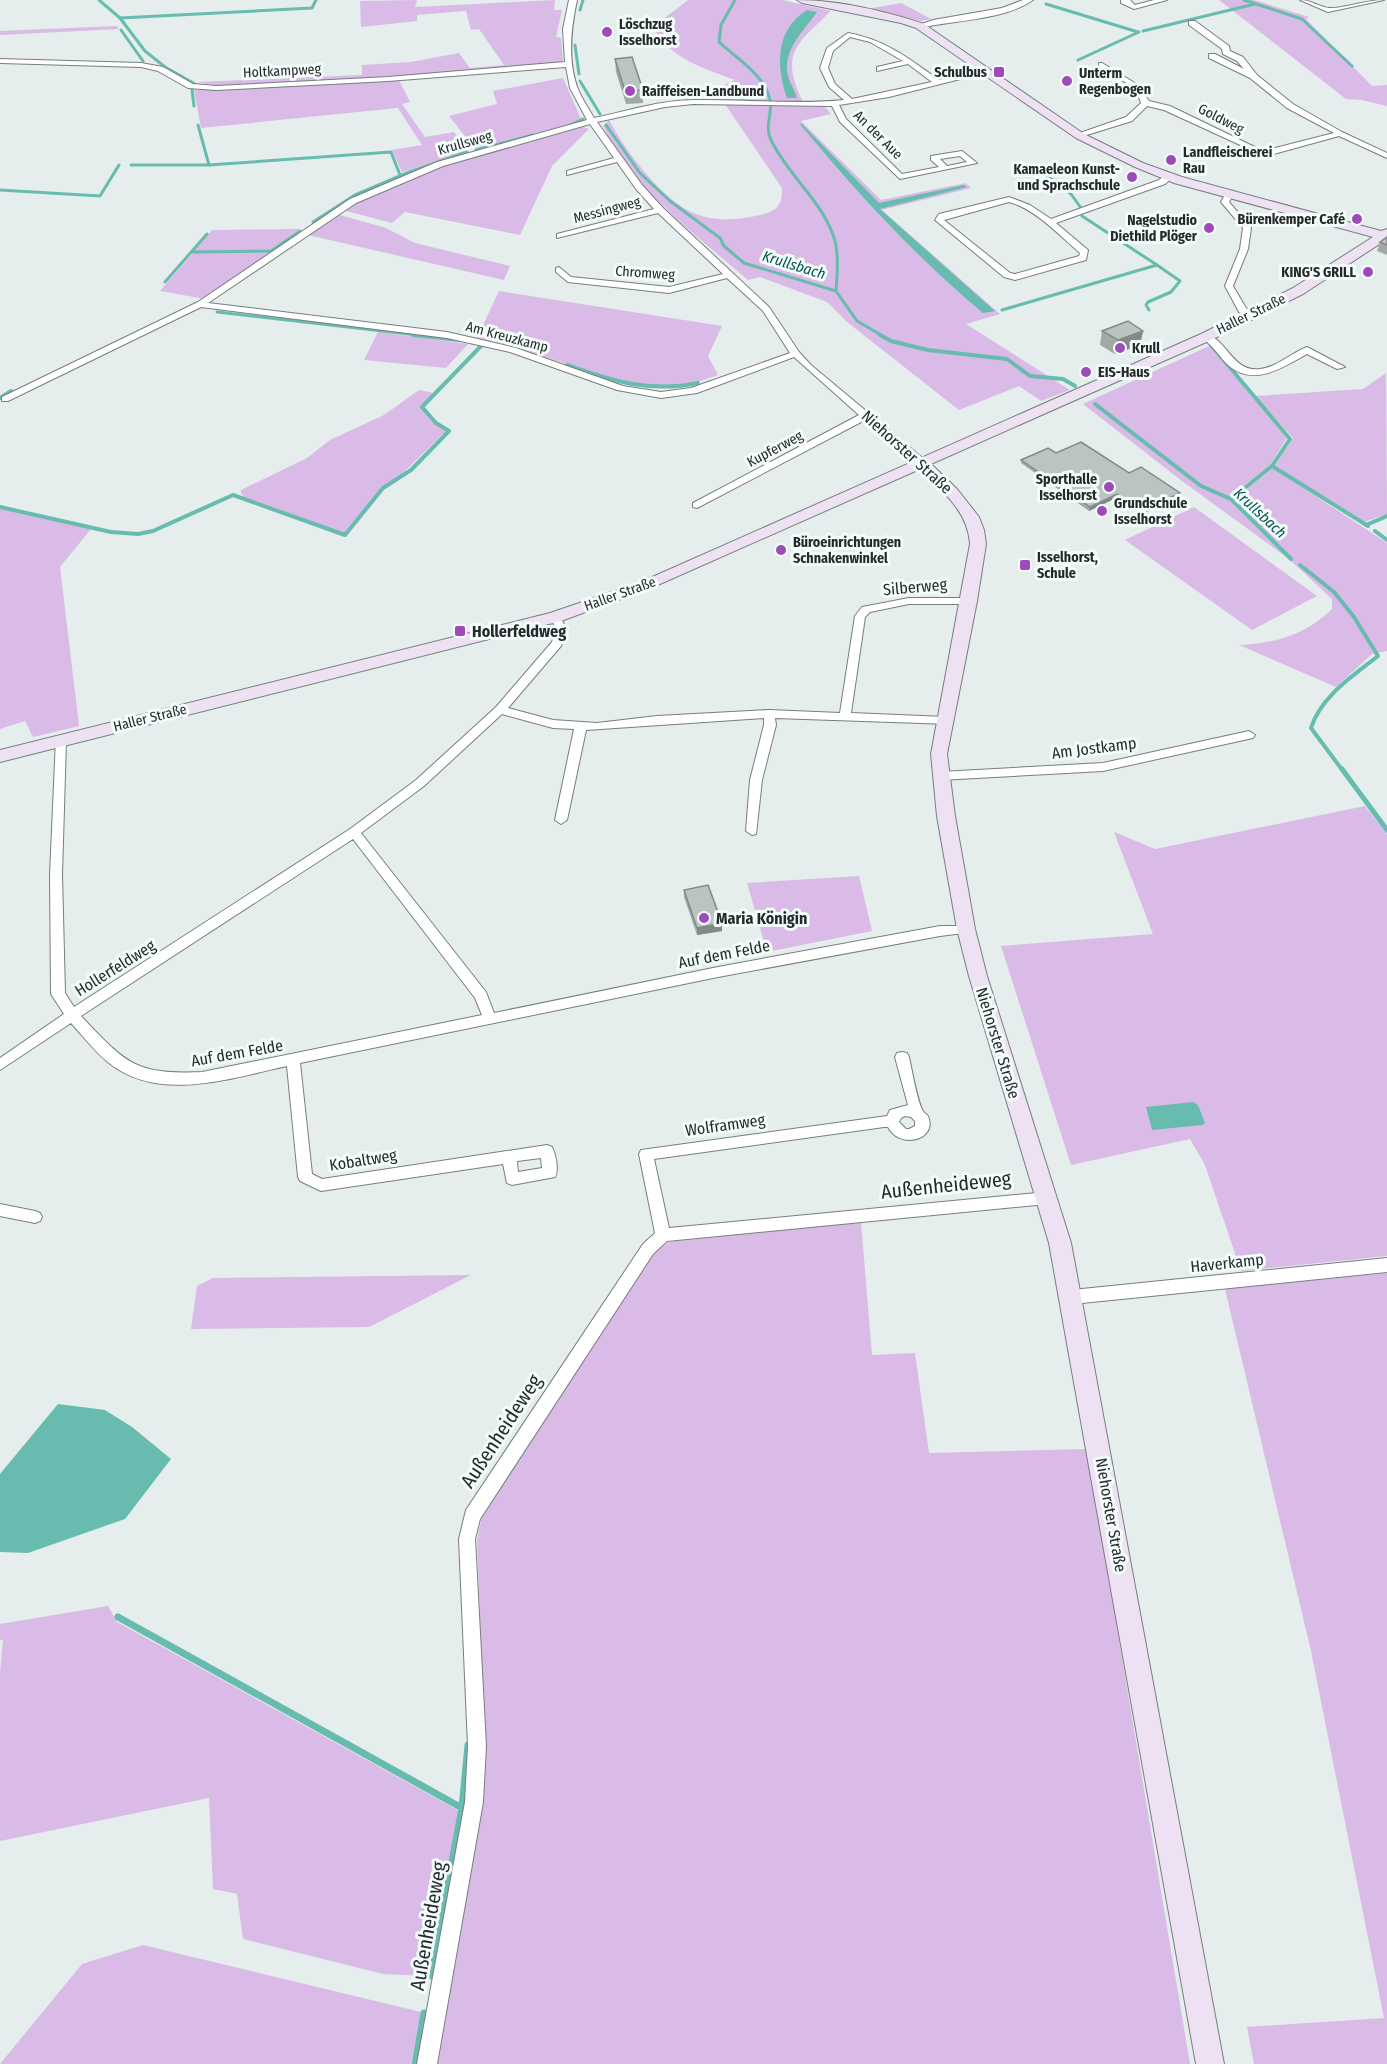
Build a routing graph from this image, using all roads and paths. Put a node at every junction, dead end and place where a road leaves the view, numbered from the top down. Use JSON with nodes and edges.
{"nodes":[{"id":1,"x":573,"y":0,"type":"edge"},
{"id":2,"x":802,"y":0,"type":"edge"},
{"id":3,"x":1029,"y":0,"type":"edge"},
{"id":4,"x":1126,"y":0,"type":"edge"},
{"id":5,"x":1163,"y":0,"type":"edge"},
{"id":6,"x":1304,"y":0,"type":"edge"},
{"id":7,"x":1380,"y":0,"type":"edge"},
{"id":8,"x":1192,"y":23,"type":"dead end"},
{"id":9,"x":920,"y":26,"type":"junction"},
{"id":10,"x":1226,"y":52,"type":"junction"},
{"id":11,"x":0,"y":61,"type":"edge"},
{"id":12,"x":909,"y":62,"type":"junction"},
{"id":13,"x":568,"y":64,"type":"junction"},
{"id":14,"x":1102,"y":65,"type":"dead end"},
{"id":15,"x":880,"y":69,"type":"dead end"},
{"id":16,"x":985,"y":70,"type":"junction"},
{"id":17,"x":1253,"y":76,"type":"junction"},
{"id":18,"x":937,"y":82,"type":"junction"},
{"id":19,"x":850,"y":102,"type":"junction"},
{"id":20,"x":1145,"y":103,"type":"junction"},
{"id":21,"x":835,"y":104,"type":"junction"},
{"id":22,"x":592,"y":121,"type":"junction"},
{"id":23,"x":1339,"y":135,"type":"junction"},
{"id":24,"x":1080,"y":136,"type":"junction"},
{"id":25,"x":1387,"y":156,"type":"edge"},
{"id":26,"x":617,"y":160,"type":"junction"},
{"id":27,"x":945,"y":168,"type":"dead end"},
{"id":28,"x":570,"y":173,"type":"dead end"},
{"id":29,"x":1169,"y":177,"type":"junction"},
{"id":30,"x":1230,"y":193,"type":"junction"},
{"id":31,"x":660,"y":210,"type":"junction"},
{"id":32,"x":1048,"y":223,"type":"junction"},
{"id":33,"x":1386,"y":235,"type":"edge"},
{"id":34,"x":560,"y":236,"type":"dead end"},
{"id":35,"x":559,"y":270,"type":"dead end"},
{"id":36,"x":731,"y":274,"type":"junction"},
{"id":37,"x":201,"y":304,"type":"junction"},
{"id":38,"x":1251,"y":315,"type":"junction"},
{"id":39,"x":1206,"y":337,"type":"junction"},
{"id":40,"x":796,"y":354,"type":"junction"},
{"id":41,"x":1340,"y":367,"type":"dead end"},
{"id":42,"x":4,"y":399,"type":"dead end"},
{"id":43,"x":866,"y":415,"type":"junction"},
{"id":44,"x":922,"y":463,"type":"junction"},
{"id":45,"x":697,"y":505,"type":"dead end"},
{"id":46,"x":969,"y":601,"type":"junction"},
{"id":47,"x":555,"y":617,"type":"junction"},
{"id":48,"x":500,"y":710,"type":"junction"},
{"id":49,"x":769,"y":714,"type":"junction"},
{"id":50,"x":845,"y":716,"type":"junction"},
{"id":51,"x":946,"y":721,"type":"junction"},
{"id":52,"x":581,"y":726,"type":"junction"},
{"id":53,"x":1249,"y":735,"type":"dead end"},
{"id":54,"x":60,"y":741,"type":"junction"},
{"id":55,"x":0,"y":756,"type":"edge"},
{"id":56,"x":940,"y":776,"type":"junction"},
{"id":57,"x":561,"y":820,"type":"dead end"},
{"id":58,"x":752,"y":831,"type":"dead end"},
{"id":59,"x":354,"y":832,"type":"junction"},
{"id":60,"x":966,"y":929,"type":"junction"},
{"id":61,"x":72,"y":1015,"type":"junction"},
{"id":62,"x":489,"y":1017,"type":"junction"},
{"id":63,"x":902,"y":1058,"type":"dead end"},
{"id":64,"x":293,"y":1059,"type":"junction"},
{"id":65,"x":0,"y":1065,"type":"edge"},
{"id":66,"x":915,"y":1112,"type":"junction"},
{"id":67,"x":892,"y":1122,"type":"junction"},
{"id":68,"x":509,"y":1156,"type":"dead end"},
{"id":69,"x":1047,"y":1198,"type":"junction"},
{"id":70,"x":0,"y":1210,"type":"edge"},
{"id":71,"x":35,"y":1217,"type":"dead end"},
{"id":72,"x":663,"y":1235,"type":"junction"},
{"id":73,"x":1387,"y":1265,"type":"edge"},
{"id":74,"x":1072,"y":1297,"type":"junction"},
{"id":75,"x":427,"y":2064,"type":"edge"},
{"id":76,"x":1210,"y":2064,"type":"edge"}],
"edges":[{"from":1,"to":13,"type":"street","name":"Niehorster Straße"},
{"from":2,"to":9,"type":"street"},
{"from":3,"to":9,"type":"street"},
{"from":4,"to":5,"type":"street"},
{"from":6,"to":7,"type":"street"},
{"from":8,"to":10,"type":"street"},
{"from":9,"to":16,"type":"street"},
{"from":10,"to":17,"type":"street"},
{"from":10,"to":17,"type":"street"},
{"from":11,"to":13,"type":"street","name":"Holtkampweg"},
{"from":12,"to":15,"type":"street"},
{"from":12,"to":18,"type":"street"},
{"from":12,"to":19,"type":"street"},
{"from":13,"to":22,"type":"street","name":"Niehorster Straße"},
{"from":14,"to":20,"type":"street"},
{"from":16,"to":18,"type":"street","name":"Krullsweg"},
{"from":16,"to":24,"type":"street"},
{"from":17,"to":23,"type":"street"},
{"from":18,"to":19,"type":"street","name":"Krullsweg"},
{"from":19,"to":21,"type":"street","name":"Krullsweg"},
{"from":20,"to":23,"type":"street","name":"Goldweg"},
{"from":20,"to":24,"type":"street"},
{"from":21,"to":22,"type":"street","name":"Krullsweg"},
{"from":21,"to":27,"type":"street","name":"An der Aue"},
{"from":22,"to":26,"type":"street","name":"Niehorster Straße"},
{"from":22,"to":37,"type":"street","name":"Krullsweg"},
{"from":23,"to":25,"type":"street"},
{"from":24,"to":29,"type":"street"},
{"from":26,"to":28,"type":"street"},
{"from":26,"to":31,"type":"street","name":"Niehorster Straße"},
{"from":29,"to":30,"type":"street"},
{"from":29,"to":32,"type":"street"},
{"from":30,"to":33,"type":"street"},
{"from":30,"to":38,"type":"street"},
{"from":31,"to":34,"type":"street","name":"Messingweg"},
{"from":31,"to":36,"type":"street","name":"Niehorster Straße"},
{"from":32,"to":32,"type":"street"},
{"from":33,"to":38,"type":"street","name":"Haller Straße"},
{"from":35,"to":36,"type":"street","name":"Chromweg"},
{"from":36,"to":40,"type":"street","name":"Niehorster Straße"},
{"from":37,"to":40,"type":"street","name":"Am Kreuzkamp"},
{"from":37,"to":42,"type":"street","name":"Krullsweg"},
{"from":38,"to":39,"type":"street","name":"Haller Straße"},
{"from":39,"to":41,"type":"street","name":"Haller Straße"},
{"from":39,"to":44,"type":"street","name":"Haller Straße"},
{"from":40,"to":43,"type":"street","name":"Niehorster Straße"},
{"from":43,"to":44,"type":"street","name":"Niehorster Straße"},
{"from":43,"to":45,"type":"street","name":"Kupferweg"},
{"from":44,"to":46,"type":"street","name":"Niehorster Straße"},
{"from":44,"to":47,"type":"street","name":"Haller Straße"},
{"from":46,"to":50,"type":"street","name":"Silberweg"},
{"from":46,"to":51,"type":"street","name":"Niehorster Straße"},
{"from":47,"to":48,"type":"street","name":"Hollerfeldweg"},
{"from":47,"to":54,"type":"street","name":"Haller Straße"},
{"from":48,"to":52,"type":"street"},
{"from":48,"to":59,"type":"street","name":"Hollerfeldweg"},
{"from":49,"to":50,"type":"street"},
{"from":49,"to":52,"type":"street"},
{"from":49,"to":58,"type":"street"},
{"from":50,"to":51,"type":"street"},
{"from":51,"to":56,"type":"street","name":"Niehorster Straße"},
{"from":52,"to":57,"type":"street"},
{"from":53,"to":56,"type":"street","name":"Am Jostkamp"},
{"from":54,"to":55,"type":"street","name":"Haller Straße"},
{"from":54,"to":61,"type":"street","name":"Auf dem Felde"},
{"from":56,"to":60,"type":"street","name":"Niehorster Straße"},
{"from":59,"to":61,"type":"street","name":"Hollerfeldweg"},
{"from":59,"to":62,"type":"street"},
{"from":60,"to":62,"type":"street","name":"Auf dem Felde"},
{"from":60,"to":69,"type":"street","name":"Niehorster Straße"},
{"from":61,"to":64,"type":"street","name":"Auf dem Felde"},
{"from":61,"to":65,"type":"street","name":"Hollerfeldweg"},
{"from":62,"to":64,"type":"street","name":"Auf dem Felde"},
{"from":63,"to":66,"type":"street"},
{"from":64,"to":68,"type":"street","name":"Kobaltweg"},
{"from":66,"to":67,"type":"street","name":"Wolframweg"},
{"from":66,"to":67,"type":"street"},
{"from":67,"to":72,"type":"street","name":"Wolframweg"},
{"from":69,"to":72,"type":"street","name":"Außenheideweg"},
{"from":69,"to":74,"type":"street","name":"Niehorster Straße"},
{"from":70,"to":71,"type":"street"},
{"from":72,"to":75,"type":"street","name":"Außenheideweg"},
{"from":73,"to":74,"type":"street","name":"Haverkamp"},
{"from":74,"to":76,"type":"street","name":"Niehorster Straße"}]}
